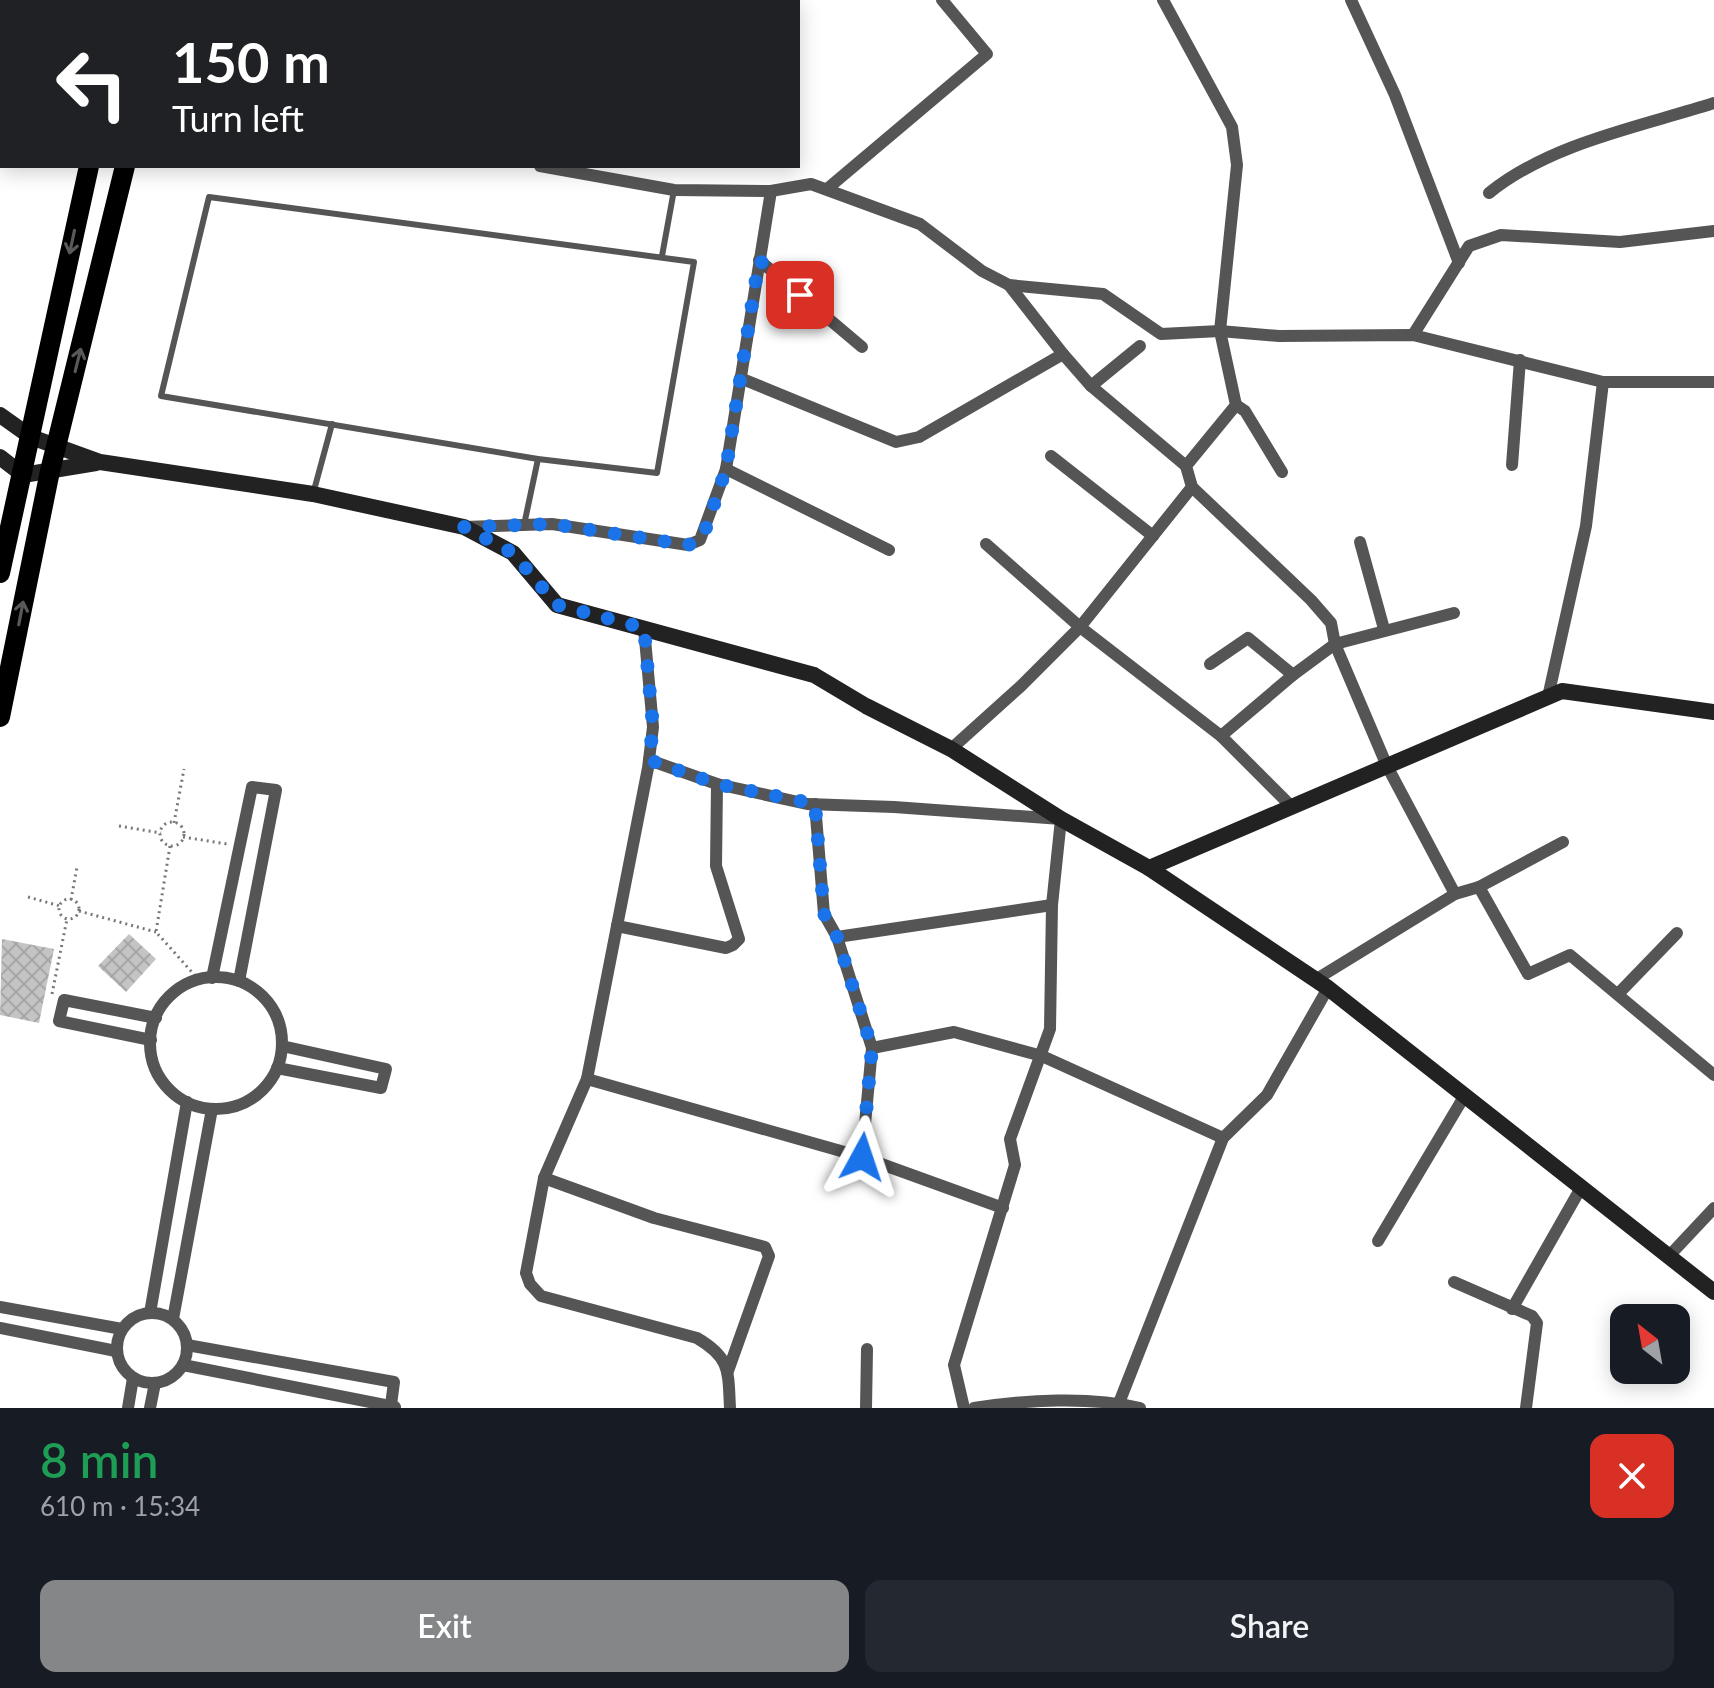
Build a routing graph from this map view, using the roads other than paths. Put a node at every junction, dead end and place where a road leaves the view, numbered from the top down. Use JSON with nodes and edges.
{"nodes":[{"id":1,"x":942,"y":0,"type":"edge"},
{"id":2,"x":1163,"y":0,"type":"edge"},
{"id":3,"x":1351,"y":0,"type":"edge"},
{"id":4,"x":1714,"y":103,"type":"edge"},
{"id":5,"x":89,"y":168,"type":"edge"},
{"id":6,"x":125,"y":168,"type":"edge"},
{"id":7,"x":551,"y":168,"type":"edge"},
{"id":8,"x":827,"y":189,"type":"junction"},
{"id":9,"x":674,"y":190,"type":"junction"},
{"id":10,"x":771,"y":191,"type":"junction"},
{"id":11,"x":1489,"y":193,"type":"dead end"},
{"id":12,"x":1714,"y":231,"type":"edge"},
{"id":13,"x":662,"y":256,"type":"junction"},
{"id":14,"x":759,"y":260,"type":"junction"},
{"id":15,"x":1459,"y":263,"type":"junction"},
{"id":16,"x":1009,"y":285,"type":"junction"},
{"id":17,"x":1220,"y":331,"type":"junction"},
{"id":18,"x":1413,"y":335,"type":"junction"},
{"id":19,"x":1140,"y":346,"type":"dead end"},
{"id":20,"x":862,"y":347,"type":"dead end"},
{"id":21,"x":1063,"y":354,"type":"junction"},
{"id":22,"x":1520,"y":360,"type":"junction"},
{"id":23,"x":740,"y":378,"type":"junction"},
{"id":24,"x":1603,"y":382,"type":"junction"},
{"id":25,"x":1714,"y":382,"type":"edge"},
{"id":26,"x":1091,"y":386,"type":"junction"},
{"id":27,"x":1236,"y":405,"type":"junction"},
{"id":28,"x":0,"y":415,"type":"edge"},
{"id":29,"x":332,"y":424,"type":"junction"},
{"id":30,"x":31,"y":437,"type":"junction"},
{"id":31,"x":57,"y":447,"type":"junction"},
{"id":32,"x":1051,"y":456,"type":"dead end"},
{"id":33,"x":0,"y":457,"type":"edge"},
{"id":34,"x":538,"y":459,"type":"junction"},
{"id":35,"x":100,"y":462,"type":"junction"},
{"id":36,"x":1512,"y":465,"type":"dead end"},
{"id":37,"x":1186,"y":466,"type":"junction"},
{"id":38,"x":726,"y":469,"type":"junction"},
{"id":39,"x":50,"y":471,"type":"junction"},
{"id":40,"x":1282,"y":472,"type":"dead end"},
{"id":41,"x":23,"y":475,"type":"junction"},
{"id":42,"x":1192,"y":487,"type":"junction"},
{"id":43,"x":313,"y":494,"type":"junction"},
{"id":44,"x":524,"y":525,"type":"junction"},
{"id":45,"x":464,"y":527,"type":"junction"},
{"id":46,"x":1153,"y":536,"type":"junction"},
{"id":47,"x":1360,"y":542,"type":"dead end"},
{"id":48,"x":986,"y":544,"type":"dead end"},
{"id":49,"x":889,"y":550,"type":"dead end"},
{"id":50,"x":0,"y":573,"type":"edge"},
{"id":51,"x":1454,"y":613,"type":"dead end"},
{"id":52,"x":1080,"y":627,"type":"junction"},
{"id":53,"x":644,"y":628,"type":"junction"},
{"id":54,"x":1384,"y":629,"type":"junction"},
{"id":55,"x":1335,"y":644,"type":"junction"},
{"id":56,"x":1210,"y":664,"type":"dead end"},
{"id":57,"x":1293,"y":675,"type":"junction"},
{"id":58,"x":1548,"y":697,"type":"junction"},
{"id":59,"x":1714,"y":712,"type":"edge"},
{"id":60,"x":0,"y":717,"type":"edge"},
{"id":61,"x":1221,"y":736,"type":"junction"},
{"id":62,"x":951,"y":749,"type":"junction"},
{"id":63,"x":649,"y":760,"type":"junction"},
{"id":64,"x":1387,"y":766,"type":"junction"},
{"id":65,"x":717,"y":784,"type":"junction"},
{"id":66,"x":815,"y":804,"type":"junction"},
{"id":67,"x":1292,"y":807,"type":"junction"},
{"id":68,"x":1061,"y":819,"type":"junction"},
{"id":69,"x":1563,"y":842,"type":"dead end"},
{"id":70,"x":1149,"y":868,"type":"junction"},
{"id":71,"x":1479,"y":887,"type":"junction"},
{"id":72,"x":1455,"y":894,"type":"junction"},
{"id":73,"x":1052,"y":905,"type":"junction"},
{"id":74,"x":617,"y":926,"type":"junction"},
{"id":75,"x":1677,"y":933,"type":"dead end"},
{"id":76,"x":837,"y":937,"type":"junction"},
{"id":77,"x":205,"y":979,"type":"junction"},
{"id":78,"x":239,"y":981,"type":"junction"},
{"id":79,"x":1321,"y":984,"type":"junction"},
{"id":80,"x":1618,"y":994,"type":"junction"},
{"id":81,"x":156,"y":1018,"type":"junction"},
{"id":82,"x":151,"y":1040,"type":"junction"},
{"id":83,"x":282,"y":1046,"type":"junction"},
{"id":84,"x":872,"y":1048,"type":"junction"},
{"id":85,"x":1714,"y":1054,"type":"edge"},
{"id":86,"x":1042,"y":1056,"type":"junction"},
{"id":87,"x":1703,"y":1065,"type":"junction"},
{"id":88,"x":277,"y":1068,"type":"junction"},
{"id":89,"x":1714,"y":1075,"type":"edge"},
{"id":90,"x":587,"y":1079,"type":"junction"},
{"id":91,"x":1465,"y":1095,"type":"junction"},
{"id":92,"x":187,"y":1102,"type":"junction"},
{"id":93,"x":212,"y":1109,"type":"junction"},
{"id":94,"x":1223,"y":1138,"type":"junction"},
{"id":95,"x":862,"y":1157,"type":"junction"},
{"id":96,"x":544,"y":1178,"type":"junction"},
{"id":97,"x":1582,"y":1186,"type":"junction"},
{"id":98,"x":1003,"y":1208,"type":"junction"},
{"id":99,"x":1714,"y":1208,"type":"edge"},
{"id":100,"x":1378,"y":1241,"type":"dead end"},
{"id":101,"x":1669,"y":1256,"type":"junction"},
{"id":102,"x":1454,"y":1282,"type":"dead end"},
{"id":103,"x":1714,"y":1292,"type":"edge"},
{"id":104,"x":0,"y":1307,"type":"edge"},
{"id":105,"x":1512,"y":1309,"type":"junction"},
{"id":106,"x":150,"y":1313,"type":"junction"},
{"id":107,"x":173,"y":1319,"type":"junction"},
{"id":108,"x":0,"y":1328,"type":"edge"},
{"id":109,"x":122,"y":1329,"type":"junction"},
{"id":110,"x":187,"y":1345,"type":"junction"},
{"id":111,"x":867,"y":1349,"type":"dead end"},
{"id":112,"x":116,"y":1351,"type":"junction"},
{"id":113,"x":183,"y":1365,"type":"junction"},
{"id":114,"x":728,"y":1371,"type":"junction"},
{"id":115,"x":133,"y":1378,"type":"junction"},
{"id":116,"x":155,"y":1383,"type":"junction"},
{"id":117,"x":1119,"y":1403,"type":"junction"},
{"id":118,"x":394,"y":1407,"type":"edge"},
{"id":119,"x":128,"y":1408,"type":"edge"},
{"id":120,"x":150,"y":1408,"type":"edge"},
{"id":121,"x":730,"y":1408,"type":"edge"},
{"id":122,"x":866,"y":1408,"type":"edge"},
{"id":123,"x":964,"y":1408,"type":"edge"},
{"id":124,"x":974,"y":1408,"type":"edge"},
{"id":125,"x":1140,"y":1408,"type":"edge"},
{"id":126,"x":1526,"y":1408,"type":"edge"}],
"edges":[{"from":1,"to":8,"type":"street"},
{"from":2,"to":17,"type":"street"},
{"from":3,"to":15,"type":"street"},
{"from":4,"to":11,"type":"street"},
{"from":5,"to":30,"type":"main road","one_way":true},
{"from":31,"to":6,"type":"main road","one_way":true},
{"from":7,"to":9,"type":"street"},
{"from":8,"to":10,"type":"street"},
{"from":8,"to":16,"type":"street"},
{"from":9,"to":10,"type":"street"},
{"from":9,"to":13,"type":"lane"},
{"from":10,"to":14,"type":"street"},
{"from":12,"to":15,"type":"street"},
{"from":13,"to":29,"type":"lane"},
{"from":13,"to":34,"type":"lane"},
{"from":14,"to":20,"type":"street"},
{"from":14,"to":23,"type":"street"},
{"from":15,"to":18,"type":"street"},
{"from":16,"to":17,"type":"street"},
{"from":16,"to":21,"type":"street"},
{"from":17,"to":18,"type":"street"},
{"from":17,"to":27,"type":"street"},
{"from":18,"to":22,"type":"street"},
{"from":19,"to":26,"type":"street"},
{"from":21,"to":23,"type":"street"},
{"from":21,"to":26,"type":"street"},
{"from":22,"to":24,"type":"street"},
{"from":22,"to":36,"type":"street"},
{"from":23,"to":38,"type":"street"},
{"from":24,"to":25,"type":"street"},
{"from":24,"to":58,"type":"street"},
{"from":26,"to":37,"type":"street"},
{"from":27,"to":37,"type":"street"},
{"from":27,"to":40,"type":"street"},
{"from":28,"to":30,"type":"street"},
{"from":29,"to":34,"type":"lane"},
{"from":29,"to":43,"type":"lane"},
{"from":30,"to":31,"type":"street"},
{"from":30,"to":41,"type":"main road"},
{"from":31,"to":35,"type":"street"},
{"from":31,"to":39,"type":"main road"},
{"from":32,"to":46,"type":"street"},
{"from":33,"to":41,"type":"street"},
{"from":34,"to":44,"type":"lane"},
{"from":35,"to":39,"type":"street"},
{"from":35,"to":43,"type":"street"},
{"from":37,"to":42,"type":"street"},
{"from":38,"to":44,"type":"street"},
{"from":38,"to":49,"type":"street"},
{"from":39,"to":41,"type":"street"},
{"from":60,"to":39,"type":"main road","one_way":true},
{"from":41,"to":50,"type":"main road"},
{"from":42,"to":46,"type":"street"},
{"from":42,"to":55,"type":"street"},
{"from":43,"to":45,"type":"street"},
{"from":44,"to":45,"type":"street"},
{"from":45,"to":53,"type":"street"},
{"from":46,"to":52,"type":"street"},
{"from":47,"to":54,"type":"street"},
{"from":48,"to":52,"type":"street"},
{"from":51,"to":54,"type":"street"},
{"from":52,"to":61,"type":"street"},
{"from":52,"to":62,"type":"street"},
{"from":53,"to":62,"type":"street"},
{"from":53,"to":63,"type":"street"},
{"from":54,"to":55,"type":"street"},
{"from":55,"to":57,"type":"street"},
{"from":55,"to":64,"type":"street"},
{"from":56,"to":57,"type":"street"},
{"from":57,"to":61,"type":"street"},
{"from":58,"to":59,"type":"street"},
{"from":58,"to":64,"type":"street"},
{"from":61,"to":67,"type":"street"},
{"from":62,"to":68,"type":"street"},
{"from":63,"to":65,"type":"street"},
{"from":63,"to":74,"type":"street"},
{"from":64,"to":67,"type":"street"},
{"from":64,"to":72,"type":"street"},
{"from":65,"to":66,"type":"street"},
{"from":65,"to":74,"type":"street"},
{"from":66,"to":68,"type":"street"},
{"from":66,"to":76,"type":"street"},
{"from":67,"to":70,"type":"street"},
{"from":68,"to":70,"type":"street"},
{"from":68,"to":73,"type":"street"},
{"from":69,"to":71,"type":"street"},
{"from":70,"to":79,"type":"street"},
{"from":71,"to":72,"type":"street"},
{"from":71,"to":80,"type":"street"},
{"from":72,"to":79,"type":"street"},
{"from":73,"to":76,"type":"street"},
{"from":73,"to":86,"type":"street"},
{"from":74,"to":90,"type":"street"},
{"from":75,"to":80,"type":"street"},
{"from":76,"to":84,"type":"street"},
{"from":77,"to":78,"type":"street"},
{"from":77,"to":78,"type":"street"},
{"from":77,"to":81,"type":"street"},
{"from":78,"to":83,"type":"street"},
{"from":79,"to":91,"type":"street"},
{"from":79,"to":94,"type":"street"},
{"from":80,"to":87,"type":"street"},
{"from":81,"to":82,"type":"street"},
{"from":81,"to":82,"type":"street"},
{"from":82,"to":92,"type":"street"},
{"from":83,"to":88,"type":"street"},
{"from":83,"to":88,"type":"street"},
{"from":84,"to":86,"type":"street"},
{"from":84,"to":95,"type":"street"},
{"from":85,"to":87,"type":"street"},
{"from":86,"to":94,"type":"street"},
{"from":86,"to":98,"type":"street"},
{"from":87,"to":89,"type":"street"},
{"from":88,"to":93,"type":"street"},
{"from":90,"to":95,"type":"street"},
{"from":90,"to":96,"type":"street"},
{"from":91,"to":97,"type":"street"},
{"from":91,"to":100,"type":"street"},
{"from":92,"to":93,"type":"street"},
{"from":92,"to":106,"type":"street"},
{"from":93,"to":107,"type":"street"},
{"from":94,"to":117,"type":"street"},
{"from":95,"to":98,"type":"street"},
{"from":96,"to":114,"type":"street"},
{"from":96,"to":114,"type":"street"},
{"from":97,"to":101,"type":"street"},
{"from":97,"to":105,"type":"street"},
{"from":98,"to":123,"type":"street"},
{"from":99,"to":101,"type":"street"},
{"from":101,"to":103,"type":"street"},
{"from":102,"to":105,"type":"street"},
{"from":104,"to":109,"type":"street"},
{"from":105,"to":126,"type":"street"},
{"from":106,"to":107,"type":"street"},
{"from":106,"to":109,"type":"street"},
{"from":107,"to":110,"type":"street"},
{"from":108,"to":112,"type":"street"},
{"from":109,"to":112,"type":"street"},
{"from":110,"to":113,"type":"street"},
{"from":110,"to":118,"type":"street"},
{"from":111,"to":122,"type":"street"},
{"from":112,"to":115,"type":"street"},
{"from":113,"to":116,"type":"street"},
{"from":113,"to":118,"type":"street"},
{"from":114,"to":121,"type":"street"},
{"from":115,"to":116,"type":"street"},
{"from":115,"to":119,"type":"street"},
{"from":116,"to":120,"type":"street"},
{"from":117,"to":124,"type":"street"},
{"from":117,"to":125,"type":"street"}]}
